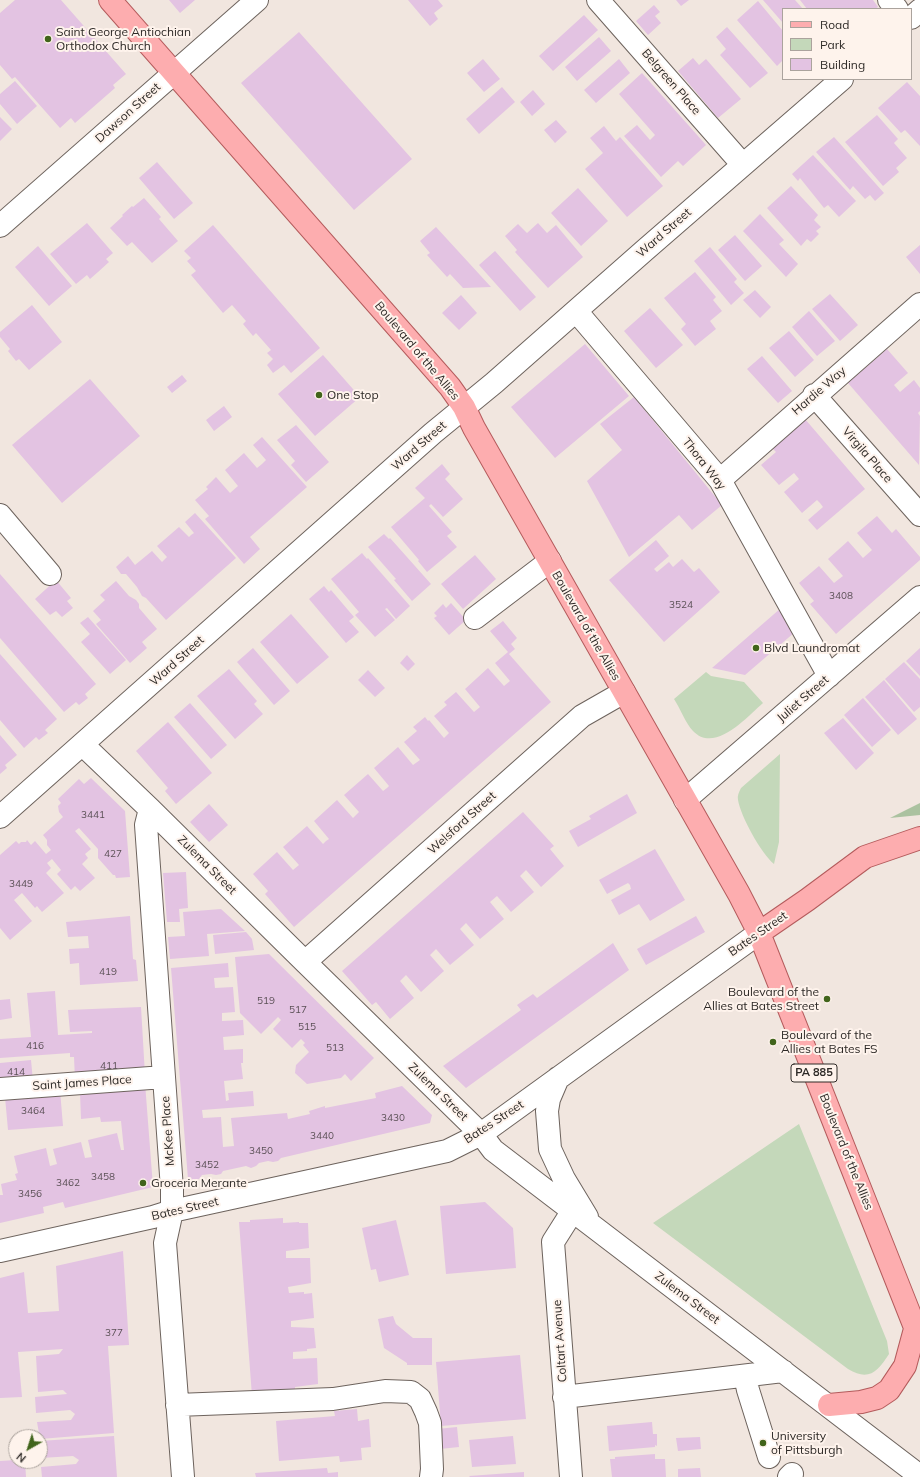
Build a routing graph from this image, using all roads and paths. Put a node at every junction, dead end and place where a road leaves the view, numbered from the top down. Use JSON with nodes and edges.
{"nodes":[{"id":1,"x":110,"y":0,"type":"edge"},
{"id":2,"x":256,"y":0,"type":"edge"},
{"id":3,"x":598,"y":0,"type":"edge"},
{"id":4,"x":889,"y":0,"type":"edge"},
{"id":5,"x":896,"y":8,"type":"edge"},
{"id":6,"x":920,"y":10,"type":"edge"},
{"id":7,"x":912,"y":17,"type":"edge"},
{"id":8,"x":174,"y":72,"type":"junction"},
{"id":9,"x":841,"y":80,"type":"edge"},
{"id":10,"x":743,"y":165,"type":"junction"},
{"id":11,"x":0,"y":226,"type":"edge"},
{"id":12,"x":920,"y":304,"type":"edge"},
{"id":13,"x":576,"y":311,"type":"junction"},
{"id":14,"x":814,"y":395,"type":"junction"},
{"id":15,"x":464,"y":407,"type":"junction"},
{"id":16,"x":720,"y":480,"type":"junction"},
{"id":17,"x":0,"y":515,"type":"edge"},
{"id":18,"x":920,"y":515,"type":"edge"},
{"id":19,"x":550,"y":561,"type":"junction"},
{"id":20,"x":50,"y":574,"type":"dead end"},
{"id":21,"x":920,"y":598,"type":"edge"},
{"id":22,"x":476,"y":618,"type":"dead end"},
{"id":23,"x":829,"y":676,"type":"junction"},
{"id":24,"x":624,"y":692,"type":"junction"},
{"id":25,"x":83,"y":745,"type":"junction"},
{"id":26,"x":685,"y":800,"type":"junction"},
{"id":27,"x":150,"y":809,"type":"junction"},
{"id":28,"x":0,"y":817,"type":"edge"},
{"id":29,"x":920,"y":838,"type":"edge"},
{"id":30,"x":759,"y":933,"type":"junction"},
{"id":31,"x":305,"y":962,"type":"junction"},
{"id":32,"x":164,"y":1077,"type":"junction"},
{"id":33,"x":558,"y":1078,"type":"junction"},
{"id":34,"x":0,"y":1089,"type":"edge"},
{"id":35,"x":480,"y":1134,"type":"junction"},
{"id":36,"x":172,"y":1211,"type":"junction"},
{"id":37,"x":572,"y":1212,"type":"junction"},
{"id":38,"x":593,"y":1227,"type":"junction"},
{"id":39,"x":0,"y":1250,"type":"edge"},
{"id":40,"x":918,"y":1332,"type":"edge"},
{"id":41,"x":783,"y":1371,"type":"junction"},
{"id":42,"x":745,"y":1376,"type":"junction"},
{"id":43,"x":564,"y":1397,"type":"junction"},
{"id":44,"x":177,"y":1405,"type":"junction"},
{"id":45,"x":829,"y":1406,"type":"junction"},
{"id":46,"x":769,"y":1457,"type":"dead end"},
{"id":47,"x":920,"y":1476,"type":"edge"},
{"id":48,"x":183,"y":1477,"type":"edge"},
{"id":49,"x":431,"y":1477,"type":"edge"},
{"id":50,"x":571,"y":1477,"type":"edge"}],
"edges":[{"from":1,"to":8,"type":"main road","name":"Boulevard of the Allies"},
{"from":2,"to":8,"type":"street","name":"Dawson Street"},
{"from":3,"to":10,"type":"street","name":"Belgreen Place"},
{"from":4,"to":5,"type":"street"},
{"from":6,"to":7,"type":"street"},
{"from":8,"to":11,"type":"street","name":"Dawson Street"},
{"from":8,"to":15,"type":"main road","name":"Boulevard of the Allies"},
{"from":9,"to":10,"type":"street","name":"Ward Street"},
{"from":10,"to":13,"type":"street","name":"Ward Street"},
{"from":12,"to":14,"type":"street","name":"Hardie Way"},
{"from":13,"to":15,"type":"street","name":"Ward Street"},
{"from":13,"to":16,"type":"street","name":"Thora Way"},
{"from":14,"to":16,"type":"street","name":"Hardie Way"},
{"from":14,"to":18,"type":"street","name":"Virgila Place"},
{"from":15,"to":19,"type":"main road","name":"Boulevard of the Allies"},
{"from":15,"to":25,"type":"street","name":"Ward Street"},
{"from":16,"to":23,"type":"street","name":"Thora Way"},
{"from":17,"to":20,"type":"street"},
{"from":19,"to":22,"type":"street"},
{"from":19,"to":24,"type":"main road","name":"Boulevard of the Allies"},
{"from":21,"to":23,"type":"street","name":"Juliet Street"},
{"from":23,"to":26,"type":"street","name":"Juliet Street"},
{"from":24,"to":26,"type":"main road","name":"Boulevard of the Allies"},
{"from":24,"to":31,"type":"street","name":"Welsford Street"},
{"from":25,"to":27,"type":"street","name":"Zulema Street"},
{"from":25,"to":28,"type":"street","name":"Ward Street"},
{"from":26,"to":30,"type":"main road","name":"Boulevard of the Allies"},
{"from":27,"to":31,"type":"street","name":"Zulema Street"},
{"from":27,"to":32,"type":"street","name":"McKee Place"},
{"from":29,"to":30,"type":"main road","name":"Bates Street"},
{"from":30,"to":33,"type":"street","name":"Bates Street"},
{"from":30,"to":40,"type":"main road","name":"Boulevard of the Allies","number":"PA 885"},
{"from":31,"to":35,"type":"street","name":"Zulema Street"},
{"from":32,"to":34,"type":"street","name":"Saint James Place"},
{"from":32,"to":36,"type":"street","name":"McKee Place"},
{"from":33,"to":35,"type":"street","name":"Bates Street"},
{"from":33,"to":38,"type":"street"},
{"from":35,"to":36,"type":"street","name":"Bates Street"},
{"from":35,"to":37,"type":"street","name":"Zulema Street"},
{"from":36,"to":39,"type":"street","name":"Bates Street"},
{"from":36,"to":44,"type":"street","name":"McKee Place"},
{"from":37,"to":38,"type":"street","name":"Zulema Street"},
{"from":37,"to":43,"type":"street","name":"Coltart Avenue"},
{"from":38,"to":41,"type":"street","name":"Zulema Street"},
{"from":40,"to":45,"type":"main road"},
{"from":41,"to":42,"type":"street"},
{"from":41,"to":45,"type":"street","name":"Zulema Street"},
{"from":42,"to":43,"type":"street"},
{"from":42,"to":46,"type":"street"},
{"from":43,"to":50,"type":"street","name":"Coltart Avenue"},
{"from":44,"to":48,"type":"street","name":"McKee Place"},
{"from":44,"to":49,"type":"street"},
{"from":45,"to":47,"type":"street","name":"Zulema Street"}]}
